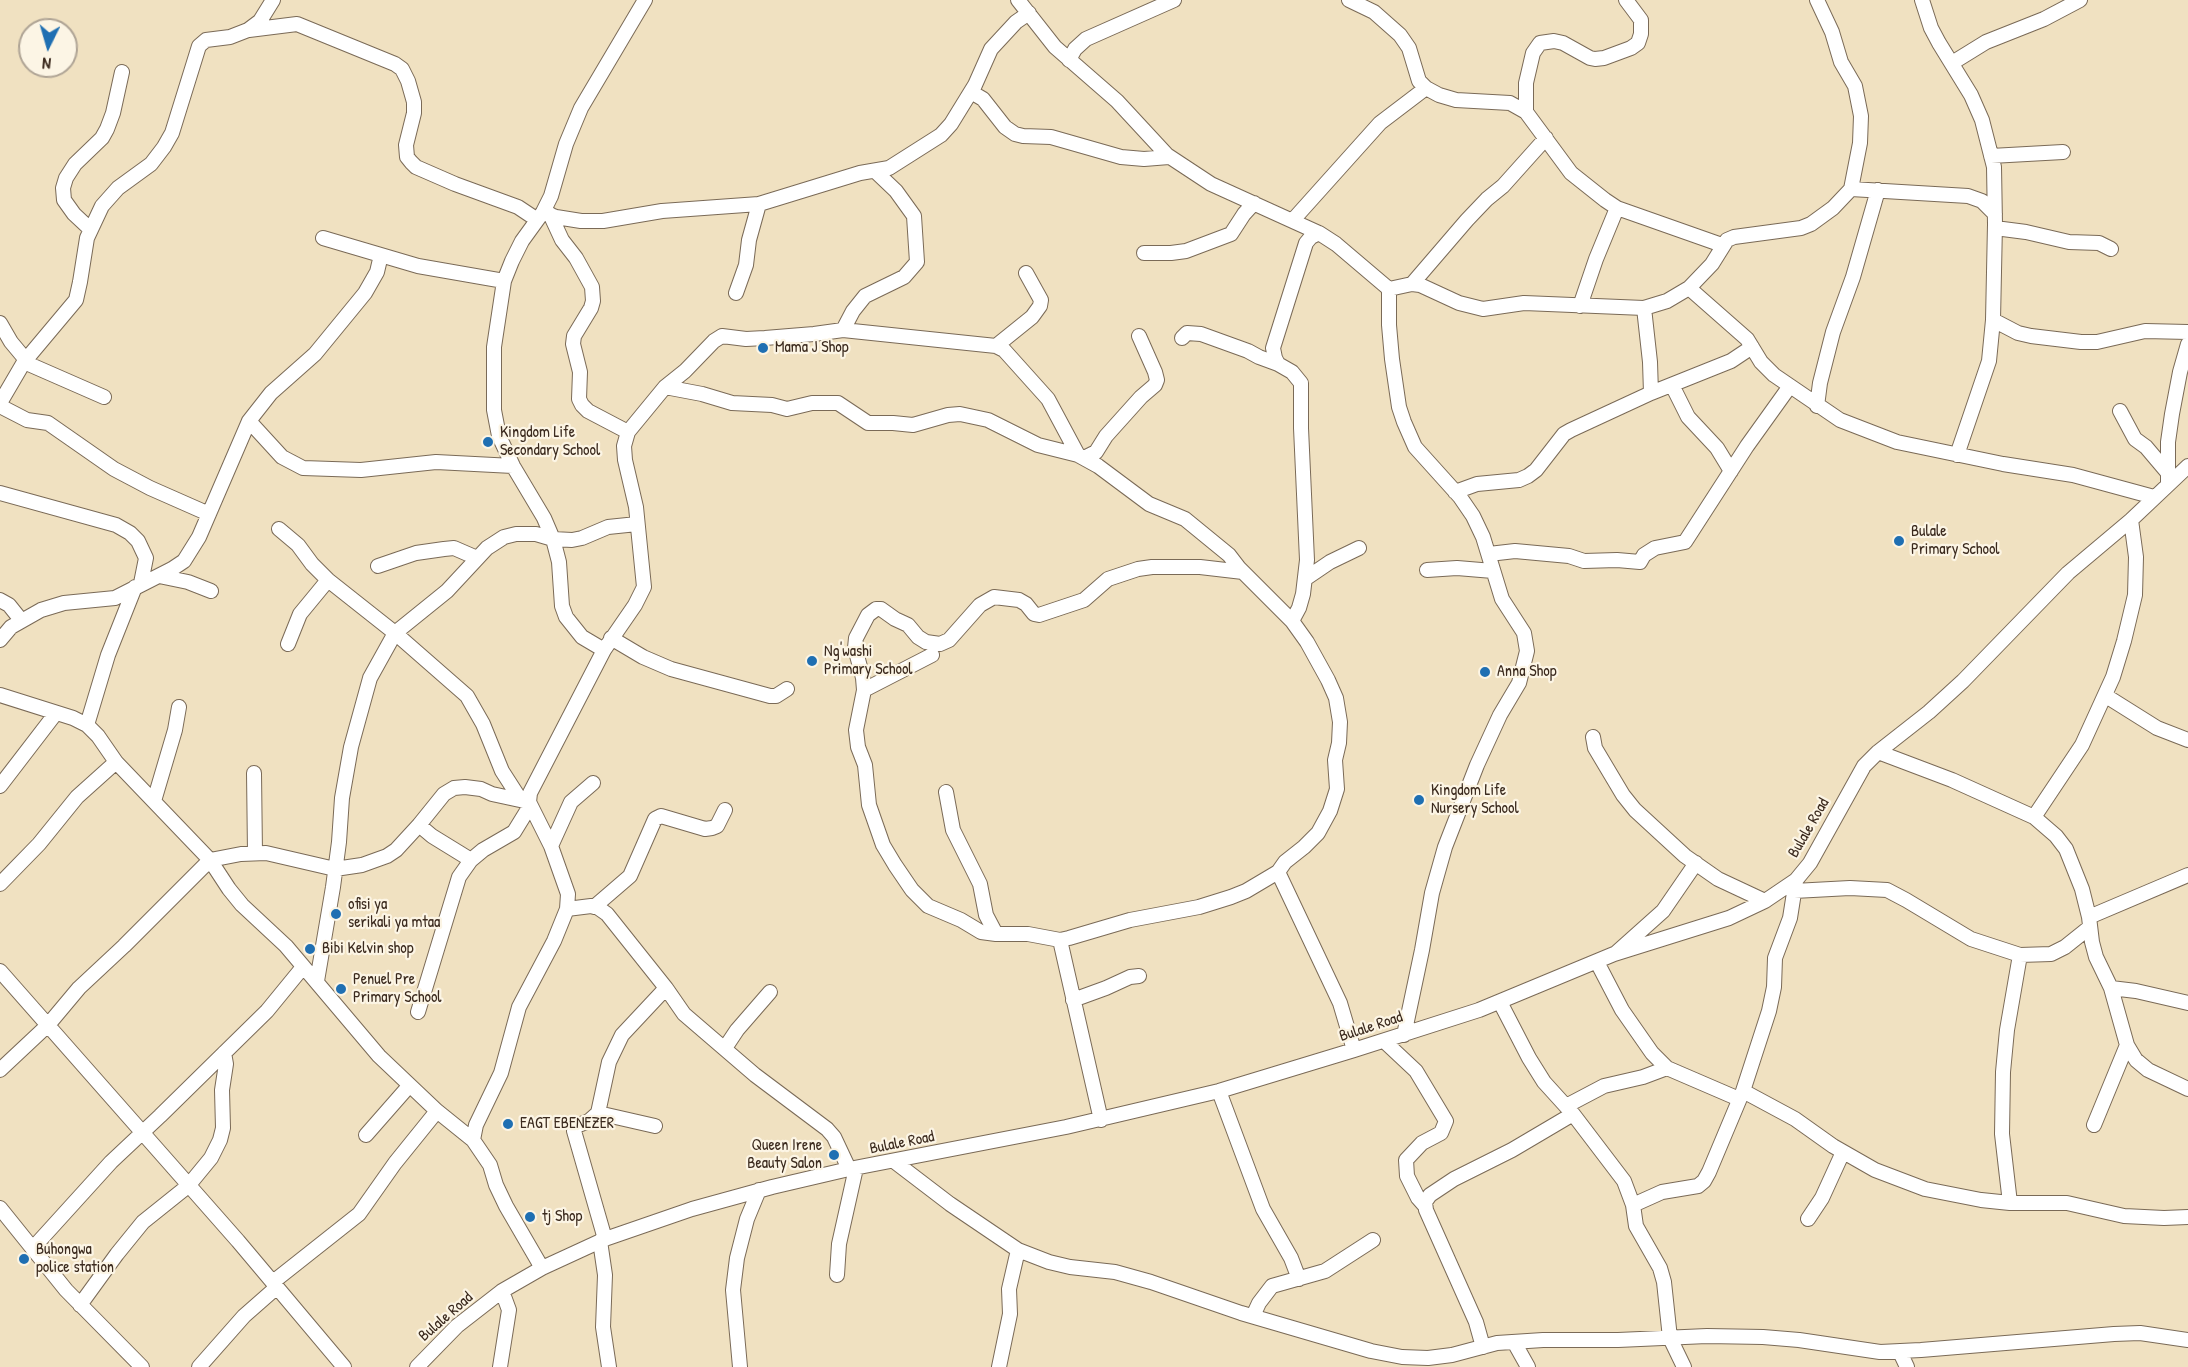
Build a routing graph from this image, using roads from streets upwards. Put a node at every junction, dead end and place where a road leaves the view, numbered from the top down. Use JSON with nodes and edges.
{"nodes":[{"id":1,"x":273,"y":0,"type":"edge"},
{"id":2,"x":645,"y":0,"type":"edge"},
{"id":3,"x":1018,"y":0,"type":"edge"},
{"id":4,"x":1174,"y":0,"type":"edge"},
{"id":5,"x":1349,"y":0,"type":"edge"},
{"id":6,"x":1626,"y":0,"type":"edge"},
{"id":7,"x":1817,"y":0,"type":"edge"},
{"id":8,"x":1922,"y":0,"type":"edge"},
{"id":9,"x":2080,"y":0,"type":"edge"},
{"id":10,"x":1029,"y":13,"type":"junction"},
{"id":11,"x":249,"y":30,"type":"junction"},
{"id":12,"x":1068,"y":60,"type":"junction"},
{"id":13,"x":1952,"y":63,"type":"junction"},
{"id":14,"x":122,"y":72,"type":"dead end"},
{"id":15,"x":1426,"y":88,"type":"junction"},
{"id":16,"x":971,"y":92,"type":"junction"},
{"id":17,"x":1526,"y":112,"type":"junction"},
{"id":18,"x":1546,"y":138,"type":"junction"},
{"id":19,"x":2063,"y":152,"type":"dead end"},
{"id":20,"x":1991,"y":156,"type":"junction"},
{"id":21,"x":1169,"y":157,"type":"junction"},
{"id":22,"x":875,"y":171,"type":"junction"},
{"id":23,"x":1851,"y":189,"type":"junction"},
{"id":24,"x":1878,"y":190,"type":"junction"},
{"id":25,"x":1254,"y":203,"type":"junction"},
{"id":26,"x":759,"y":204,"type":"junction"},
{"id":27,"x":1617,"y":208,"type":"junction"},
{"id":28,"x":543,"y":215,"type":"junction"},
{"id":29,"x":1293,"y":220,"type":"junction"},
{"id":30,"x":1995,"y":221,"type":"junction"},
{"id":31,"x":90,"y":228,"type":"junction"},
{"id":32,"x":1319,"y":233,"type":"junction"},
{"id":33,"x":323,"y":238,"type":"dead end"},
{"id":34,"x":1722,"y":245,"type":"junction"},
{"id":35,"x":2111,"y":249,"type":"dead end"},
{"id":36,"x":1144,"y":253,"type":"dead end"},
{"id":37,"x":381,"y":255,"type":"junction"},
{"id":38,"x":1026,"y":273,"type":"dead end"},
{"id":39,"x":504,"y":281,"type":"junction"},
{"id":40,"x":1412,"y":284,"type":"junction"},
{"id":41,"x":1689,"y":288,"type":"junction"},
{"id":42,"x":1389,"y":290,"type":"junction"},
{"id":43,"x":736,"y":294,"type":"dead end"},
{"id":44,"x":1580,"y":306,"type":"junction"},
{"id":45,"x":1644,"y":309,"type":"junction"},
{"id":46,"x":1993,"y":320,"type":"junction"},
{"id":47,"x":0,"y":323,"type":"edge"},
{"id":48,"x":843,"y":330,"type":"junction"},
{"id":49,"x":2188,"y":332,"type":"edge"},
{"id":50,"x":1139,"y":336,"type":"dead end"},
{"id":51,"x":1182,"y":338,"type":"dead end"},
{"id":52,"x":2188,"y":344,"type":"edge"},
{"id":53,"x":996,"y":346,"type":"junction"},
{"id":54,"x":1752,"y":347,"type":"junction"},
{"id":55,"x":25,"y":361,"type":"junction"},
{"id":56,"x":1278,"y":364,"type":"junction"},
{"id":57,"x":1672,"y":385,"type":"junction"},
{"id":58,"x":1790,"y":386,"type":"junction"},
{"id":59,"x":665,"y":387,"type":"junction"},
{"id":60,"x":1651,"y":393,"type":"junction"},
{"id":61,"x":104,"y":397,"type":"dead end"},
{"id":62,"x":0,"y":405,"type":"edge"},
{"id":63,"x":1817,"y":406,"type":"junction"},
{"id":64,"x":2121,"y":411,"type":"dead end"},
{"id":65,"x":249,"y":421,"type":"junction"},
{"id":66,"x":628,"y":432,"type":"junction"},
{"id":67,"x":1957,"y":455,"type":"junction"},
{"id":68,"x":1088,"y":457,"type":"junction"},
{"id":69,"x":513,"y":466,"type":"junction"},
{"id":70,"x":2188,"y":466,"type":"edge"},
{"id":71,"x":1731,"y":471,"type":"junction"},
{"id":72,"x":2168,"y":479,"type":"junction"},
{"id":73,"x":1455,"y":492,"type":"junction"},
{"id":74,"x":0,"y":493,"type":"edge"},
{"id":75,"x":2154,"y":497,"type":"junction"},
{"id":76,"x":209,"y":514,"type":"junction"},
{"id":77,"x":2131,"y":520,"type":"junction"},
{"id":78,"x":638,"y":524,"type":"junction"},
{"id":79,"x":279,"y":529,"type":"dead end"},
{"id":80,"x":553,"y":539,"type":"junction"},
{"id":81,"x":1359,"y":548,"type":"dead end"},
{"id":82,"x":1489,"y":554,"type":"junction"},
{"id":83,"x":477,"y":558,"type":"junction"},
{"id":84,"x":378,"y":566,"type":"dead end"},
{"id":85,"x":1427,"y":570,"type":"dead end"},
{"id":86,"x":1493,"y":571,"type":"junction"},
{"id":87,"x":1242,"y":572,"type":"junction"},
{"id":88,"x":159,"y":576,"type":"junction"},
{"id":89,"x":1305,"y":579,"type":"junction"},
{"id":90,"x":328,"y":580,"type":"junction"},
{"id":91,"x":138,"y":585,"type":"junction"},
{"id":92,"x":211,"y":591,"type":"dead end"},
{"id":93,"x":0,"y":600,"type":"edge"},
{"id":94,"x":21,"y":620,"type":"junction"},
{"id":95,"x":1292,"y":621,"type":"junction"},
{"id":96,"x":395,"y":633,"type":"junction"},
{"id":97,"x":0,"y":640,"type":"edge"},
{"id":98,"x":288,"y":644,"type":"dead end"},
{"id":99,"x":608,"y":644,"type":"junction"},
{"id":100,"x":932,"y":655,"type":"dead end"},
{"id":101,"x":786,"y":689,"type":"dead end"},
{"id":102,"x":864,"y":690,"type":"junction"},
{"id":103,"x":0,"y":695,"type":"edge"},
{"id":104,"x":2106,"y":696,"type":"junction"},
{"id":105,"x":179,"y":707,"type":"dead end"},
{"id":106,"x":56,"y":713,"type":"junction"},
{"id":107,"x":87,"y":725,"type":"junction"},
{"id":108,"x":1593,"y":737,"type":"dead end"},
{"id":109,"x":2188,"y":740,"type":"edge"},
{"id":110,"x":1878,"y":752,"type":"junction"},
{"id":111,"x":116,"y":762,"type":"junction"},
{"id":112,"x":254,"y":772,"type":"dead end"},
{"id":113,"x":593,"y":783,"type":"dead end"},
{"id":114,"x":0,"y":786,"type":"edge"},
{"id":115,"x":946,"y":792,"type":"dead end"},
{"id":116,"x":154,"y":801,"type":"junction"},
{"id":117,"x":526,"y":802,"type":"junction"},
{"id":118,"x":725,"y":810,"type":"dead end"},
{"id":119,"x":2034,"y":817,"type":"junction"},
{"id":120,"x":419,"y":825,"type":"junction"},
{"id":121,"x":551,"y":846,"type":"junction"},
{"id":122,"x":255,"y":853,"type":"junction"},
{"id":123,"x":210,"y":860,"type":"junction"},
{"id":124,"x":471,"y":860,"type":"junction"},
{"id":125,"x":1696,"y":863,"type":"junction"},
{"id":126,"x":335,"y":869,"type":"junction"},
{"id":127,"x":1278,"y":872,"type":"junction"},
{"id":128,"x":2188,"y":875,"type":"edge"},
{"id":129,"x":0,"y":884,"type":"edge"},
{"id":130,"x":1795,"y":885,"type":"junction"},
{"id":131,"x":1765,"y":901,"type":"junction"},
{"id":132,"x":594,"y":907,"type":"junction"},
{"id":133,"x":567,"y":909,"type":"junction"},
{"id":134,"x":2090,"y":922,"type":"junction"},
{"id":135,"x":996,"y":934,"type":"junction"},
{"id":136,"x":1059,"y":940,"type":"junction"},
{"id":137,"x":1614,"y":954,"type":"junction"},
{"id":138,"x":2020,"y":955,"type":"junction"},
{"id":139,"x":1597,"y":962,"type":"junction"},
{"id":140,"x":303,"y":967,"type":"junction"},
{"id":141,"x":1139,"y":976,"type":"dead end"},
{"id":142,"x":2,"y":978,"type":"edge"},
{"id":143,"x":317,"y":981,"type":"junction"},
{"id":144,"x":666,"y":988,"type":"junction"},
{"id":145,"x":2111,"y":988,"type":"junction"},
{"id":146,"x":770,"y":992,"type":"dead end"},
{"id":147,"x":1073,"y":1000,"type":"junction"},
{"id":148,"x":1500,"y":1002,"type":"junction"},
{"id":149,"x":2188,"y":1003,"type":"edge"},
{"id":150,"x":418,"y":1012,"type":"dead end"},
{"id":151,"x":48,"y":1025,"type":"junction"},
{"id":152,"x":1404,"y":1035,"type":"junction"},
{"id":153,"x":1384,"y":1041,"type":"junction"},
{"id":154,"x":2127,"y":1045,"type":"junction"},
{"id":155,"x":725,"y":1048,"type":"junction"},
{"id":156,"x":1354,"y":1050,"type":"junction"},
{"id":157,"x":224,"y":1053,"type":"junction"},
{"id":158,"x":1667,"y":1068,"type":"junction"},
{"id":159,"x":0,"y":1070,"type":"edge"},
{"id":160,"x":409,"y":1086,"type":"junction"},
{"id":161,"x":2188,"y":1089,"type":"edge"},
{"id":162,"x":1219,"y":1091,"type":"junction"},
{"id":163,"x":1741,"y":1095,"type":"junction"},
{"id":164,"x":1570,"y":1110,"type":"junction"},
{"id":165,"x":436,"y":1111,"type":"junction"},
{"id":166,"x":598,"y":1113,"type":"junction"},
{"id":167,"x":1101,"y":1120,"type":"junction"},
{"id":168,"x":2094,"y":1125,"type":"dead end"},
{"id":169,"x":655,"y":1126,"type":"dead end"},
{"id":170,"x":143,"y":1133,"type":"junction"},
{"id":171,"x":366,"y":1135,"type":"dead end"},
{"id":172,"x":473,"y":1140,"type":"junction"},
{"id":173,"x":1843,"y":1152,"type":"junction"},
{"id":174,"x":895,"y":1162,"type":"junction"},
{"id":175,"x":852,"y":1169,"type":"junction"},
{"id":176,"x":188,"y":1186,"type":"junction"},
{"id":177,"x":759,"y":1190,"type":"junction"},
{"id":178,"x":2010,"y":1203,"type":"junction"},
{"id":179,"x":1633,"y":1205,"type":"junction"},
{"id":180,"x":1425,"y":1206,"type":"junction"},
{"id":181,"x":0,"y":1208,"type":"edge"},
{"id":182,"x":2188,"y":1217,"type":"edge"},
{"id":183,"x":1808,"y":1219,"type":"dead end"},
{"id":184,"x":603,"y":1240,"type":"junction"},
{"id":185,"x":1372,"y":1240,"type":"dead end"},
{"id":186,"x":33,"y":1248,"type":"junction"},
{"id":187,"x":1018,"y":1250,"type":"junction"},
{"id":188,"x":542,"y":1268,"type":"junction"},
{"id":189,"x":837,"y":1275,"type":"dead end"},
{"id":190,"x":1299,"y":1279,"type":"junction"},
{"id":191,"x":275,"y":1285,"type":"junction"},
{"id":192,"x":502,"y":1291,"type":"junction"},
{"id":193,"x":80,"y":1305,"type":"junction"},
{"id":194,"x":1253,"y":1316,"type":"junction"},
{"id":195,"x":1670,"y":1338,"type":"junction"},
{"id":196,"x":2188,"y":1340,"type":"edge"},
{"id":197,"x":1514,"y":1342,"type":"junction"},
{"id":198,"x":1483,"y":1347,"type":"junction"},
{"id":199,"x":1900,"y":1352,"type":"junction"},
{"id":200,"x":142,"y":1367,"type":"edge"},
{"id":201,"x":198,"y":1367,"type":"edge"},
{"id":202,"x":344,"y":1367,"type":"edge"},
{"id":203,"x":417,"y":1367,"type":"edge"},
{"id":204,"x":500,"y":1367,"type":"edge"},
{"id":205,"x":609,"y":1367,"type":"edge"},
{"id":206,"x":740,"y":1367,"type":"edge"},
{"id":207,"x":999,"y":1367,"type":"edge"},
{"id":208,"x":1528,"y":1367,"type":"edge"},
{"id":209,"x":1684,"y":1367,"type":"edge"},
{"id":210,"x":1906,"y":1367,"type":"edge"}],
"edges":[{"from":1,"to":11,"type":"street"},
{"from":2,"to":28,"type":"street"},
{"from":3,"to":10,"type":"street"},
{"from":4,"to":12,"type":"street"},
{"from":5,"to":15,"type":"street"},
{"from":6,"to":17,"type":"street"},
{"from":7,"to":23,"type":"street"},
{"from":8,"to":13,"type":"street"},
{"from":9,"to":13,"type":"street"},
{"from":10,"to":12,"type":"street"},
{"from":10,"to":16,"type":"street"},
{"from":11,"to":28,"type":"street"},
{"from":11,"to":31,"type":"street"},
{"from":12,"to":21,"type":"street"},
{"from":13,"to":20,"type":"street"},
{"from":14,"to":31,"type":"street"},
{"from":15,"to":17,"type":"street"},
{"from":15,"to":29,"type":"street"},
{"from":16,"to":21,"type":"street"},
{"from":16,"to":22,"type":"street"},
{"from":17,"to":18,"type":"street"},
{"from":18,"to":27,"type":"street"},
{"from":18,"to":40,"type":"street"},
{"from":19,"to":20,"type":"street"},
{"from":20,"to":30,"type":"street"},
{"from":21,"to":25,"type":"street"},
{"from":22,"to":26,"type":"street"},
{"from":22,"to":48,"type":"street"},
{"from":23,"to":24,"type":"street"},
{"from":23,"to":34,"type":"street"},
{"from":24,"to":30,"type":"street"},
{"from":24,"to":63,"type":"street"},
{"from":25,"to":29,"type":"street"},
{"from":25,"to":36,"type":"street"},
{"from":26,"to":28,"type":"street"},
{"from":26,"to":43,"type":"street"},
{"from":27,"to":34,"type":"street"},
{"from":27,"to":44,"type":"street"},
{"from":28,"to":39,"type":"street"},
{"from":28,"to":66,"type":"street"},
{"from":29,"to":32,"type":"street"},
{"from":30,"to":35,"type":"street"},
{"from":30,"to":46,"type":"street"},
{"from":31,"to":55,"type":"street"},
{"from":32,"to":42,"type":"street"},
{"from":32,"to":56,"type":"street"},
{"from":33,"to":37,"type":"street"},
{"from":34,"to":41,"type":"street"},
{"from":37,"to":39,"type":"street"},
{"from":37,"to":65,"type":"street"},
{"from":38,"to":53,"type":"street"},
{"from":39,"to":69,"type":"street"},
{"from":40,"to":42,"type":"street"},
{"from":40,"to":44,"type":"street"},
{"from":41,"to":45,"type":"street"},
{"from":41,"to":54,"type":"street"},
{"from":42,"to":73,"type":"street"},
{"from":44,"to":45,"type":"street"},
{"from":45,"to":60,"type":"street"},
{"from":46,"to":49,"type":"street"},
{"from":46,"to":67,"type":"street"},
{"from":47,"to":55,"type":"street"},
{"from":48,"to":53,"type":"street"},
{"from":48,"to":59,"type":"street"},
{"from":50,"to":68,"type":"street"},
{"from":51,"to":56,"type":"street"},
{"from":52,"to":72,"type":"street"},
{"from":53,"to":68,"type":"street"},
{"from":54,"to":57,"type":"street"},
{"from":54,"to":58,"type":"street"},
{"from":55,"to":61,"type":"street"},
{"from":55,"to":62,"type":"street"},
{"from":56,"to":89,"type":"street"},
{"from":57,"to":60,"type":"street"},
{"from":57,"to":71,"type":"street"},
{"from":58,"to":63,"type":"street"},
{"from":58,"to":71,"type":"street"},
{"from":59,"to":66,"type":"street"},
{"from":59,"to":68,"type":"street"},
{"from":60,"to":73,"type":"street"},
{"from":62,"to":76,"type":"street"},
{"from":63,"to":67,"type":"street"},
{"from":64,"to":72,"type":"street"},
{"from":65,"to":69,"type":"street"},
{"from":65,"to":76,"type":"street"},
{"from":66,"to":78,"type":"street"},
{"from":67,"to":75,"type":"street"},
{"from":68,"to":87,"type":"street"},
{"from":69,"to":80,"type":"street"},
{"from":70,"to":72,"type":"street","name":"Bulale Road"},
{"from":71,"to":82,"type":"street"},
{"from":72,"to":75,"type":"street","name":"Bulale Road"},
{"from":73,"to":82,"type":"street"},
{"from":74,"to":91,"type":"street"},
{"from":75,"to":77,"type":"street","name":"Bulale Road"},
{"from":76,"to":88,"type":"street"},
{"from":77,"to":104,"type":"street"},
{"from":77,"to":110,"type":"street","name":"Bulale Road"},
{"from":78,"to":80,"type":"street"},
{"from":78,"to":99,"type":"street"},
{"from":79,"to":90,"type":"street"},
{"from":80,"to":83,"type":"street"},
{"from":80,"to":99,"type":"street"},
{"from":81,"to":89,"type":"street"},
{"from":82,"to":86,"type":"street"},
{"from":83,"to":84,"type":"street"},
{"from":83,"to":96,"type":"street"},
{"from":85,"to":86,"type":"street"},
{"from":86,"to":152,"type":"street"},
{"from":87,"to":95,"type":"street"},
{"from":87,"to":102,"type":"street"},
{"from":88,"to":91,"type":"street"},
{"from":88,"to":92,"type":"street"},
{"from":89,"to":95,"type":"street"},
{"from":90,"to":96,"type":"street"},
{"from":90,"to":98,"type":"street"},
{"from":91,"to":94,"type":"street"},
{"from":91,"to":107,"type":"street"},
{"from":93,"to":94,"type":"street"},
{"from":94,"to":97,"type":"street"},
{"from":95,"to":127,"type":"street"},
{"from":96,"to":117,"type":"street"},
{"from":96,"to":126,"type":"street"},
{"from":99,"to":101,"type":"street"},
{"from":99,"to":117,"type":"street"},
{"from":100,"to":102,"type":"street"},
{"from":102,"to":135,"type":"street"},
{"from":103,"to":106,"type":"street"},
{"from":104,"to":109,"type":"street"},
{"from":104,"to":119,"type":"street"},
{"from":105,"to":116,"type":"street"},
{"from":106,"to":107,"type":"street"},
{"from":106,"to":114,"type":"street"},
{"from":107,"to":111,"type":"street"},
{"from":108,"to":125,"type":"street"},
{"from":110,"to":119,"type":"street"},
{"from":110,"to":130,"type":"street","name":"Bulale Road"},
{"from":111,"to":116,"type":"street"},
{"from":111,"to":129,"type":"street"},
{"from":112,"to":122,"type":"street"},
{"from":113,"to":121,"type":"street"},
{"from":115,"to":135,"type":"street"},
{"from":116,"to":123,"type":"street"},
{"from":117,"to":120,"type":"street"},
{"from":117,"to":121,"type":"street"},
{"from":117,"to":124,"type":"street"},
{"from":118,"to":132,"type":"street"},
{"from":119,"to":134,"type":"street"},
{"from":120,"to":124,"type":"street"},
{"from":120,"to":126,"type":"street"},
{"from":121,"to":133,"type":"street"},
{"from":122,"to":123,"type":"street"},
{"from":122,"to":126,"type":"street"},
{"from":123,"to":140,"type":"street"},
{"from":123,"to":151,"type":"street"},
{"from":124,"to":150,"type":"street"},
{"from":125,"to":131,"type":"street"},
{"from":125,"to":137,"type":"street"},
{"from":126,"to":143,"type":"street"},
{"from":127,"to":136,"type":"street"},
{"from":127,"to":156,"type":"street"},
{"from":128,"to":134,"type":"street"},
{"from":130,"to":131,"type":"street","name":"Bulale Road"},
{"from":130,"to":138,"type":"street"},
{"from":130,"to":163,"type":"street"},
{"from":131,"to":137,"type":"street","name":"Bulale Road"},
{"from":132,"to":133,"type":"street"},
{"from":132,"to":144,"type":"street"},
{"from":133,"to":172,"type":"street"},
{"from":134,"to":138,"type":"street"},
{"from":134,"to":145,"type":"street"},
{"from":135,"to":136,"type":"street"},
{"from":136,"to":147,"type":"street"},
{"from":137,"to":139,"type":"street","name":"Bulale Road"},
{"from":138,"to":178,"type":"street"},
{"from":139,"to":148,"type":"street","name":"Bulale Road"},
{"from":139,"to":158,"type":"street"},
{"from":140,"to":143,"type":"street"},
{"from":140,"to":157,"type":"street"},
{"from":141,"to":147,"type":"street"},
{"from":142,"to":151,"type":"street"},
{"from":143,"to":160,"type":"street"},
{"from":144,"to":155,"type":"street"},
{"from":144,"to":166,"type":"street"},
{"from":145,"to":149,"type":"street"},
{"from":145,"to":154,"type":"street"},
{"from":146,"to":155,"type":"street"},
{"from":147,"to":167,"type":"street"},
{"from":148,"to":152,"type":"street","name":"Bulale Road"},
{"from":148,"to":164,"type":"street"},
{"from":151,"to":159,"type":"street"},
{"from":151,"to":170,"type":"street"},
{"from":152,"to":153,"type":"street","name":"Bulale Road"},
{"from":153,"to":156,"type":"street","name":"Bulale Road"},
{"from":153,"to":180,"type":"street"},
{"from":154,"to":161,"type":"street"},
{"from":154,"to":168,"type":"street"},
{"from":155,"to":175,"type":"street"},
{"from":156,"to":162,"type":"street","name":"Bulale Road"},
{"from":157,"to":170,"type":"street"},
{"from":157,"to":176,"type":"street"},
{"from":158,"to":163,"type":"street"},
{"from":158,"to":164,"type":"street"},
{"from":160,"to":165,"type":"street"},
{"from":160,"to":171,"type":"street"},
{"from":162,"to":167,"type":"street","name":"Bulale Road"},
{"from":162,"to":190,"type":"street"},
{"from":163,"to":173,"type":"street"},
{"from":163,"to":179,"type":"street"},
{"from":164,"to":179,"type":"street"},
{"from":164,"to":180,"type":"street"},
{"from":165,"to":172,"type":"street"},
{"from":165,"to":191,"type":"street"},
{"from":166,"to":169,"type":"street"},
{"from":166,"to":184,"type":"street"},
{"from":167,"to":174,"type":"street","name":"Bulale Road"},
{"from":170,"to":176,"type":"street"},
{"from":170,"to":186,"type":"street"},
{"from":172,"to":188,"type":"street"},
{"from":173,"to":178,"type":"street"},
{"from":173,"to":183,"type":"street"},
{"from":174,"to":175,"type":"street","name":"Bulale Road"},
{"from":174,"to":187,"type":"street"},
{"from":175,"to":177,"type":"street","name":"Bulale Road"},
{"from":175,"to":189,"type":"street"},
{"from":176,"to":191,"type":"street"},
{"from":176,"to":193,"type":"street"},
{"from":177,"to":184,"type":"street","name":"Bulale Road"},
{"from":177,"to":206,"type":"street"},
{"from":178,"to":182,"type":"street"},
{"from":179,"to":195,"type":"street"},
{"from":180,"to":198,"type":"street"},
{"from":181,"to":186,"type":"street"},
{"from":184,"to":188,"type":"street","name":"Bulale Road"},
{"from":184,"to":205,"type":"street"},
{"from":185,"to":190,"type":"street"},
{"from":186,"to":193,"type":"street"},
{"from":187,"to":194,"type":"street"},
{"from":187,"to":207,"type":"street"},
{"from":188,"to":192,"type":"street","name":"Bulale Road"},
{"from":190,"to":194,"type":"street"},
{"from":191,"to":201,"type":"street"},
{"from":191,"to":202,"type":"street"},
{"from":192,"to":203,"type":"street","name":"Bulale Road"},
{"from":192,"to":204,"type":"street"},
{"from":193,"to":200,"type":"street"},
{"from":194,"to":198,"type":"street"},
{"from":195,"to":197,"type":"street"},
{"from":195,"to":199,"type":"street"},
{"from":195,"to":209,"type":"street"},
{"from":196,"to":199,"type":"street"},
{"from":197,"to":198,"type":"street"},
{"from":197,"to":208,"type":"street"},
{"from":199,"to":210,"type":"street"}]}
